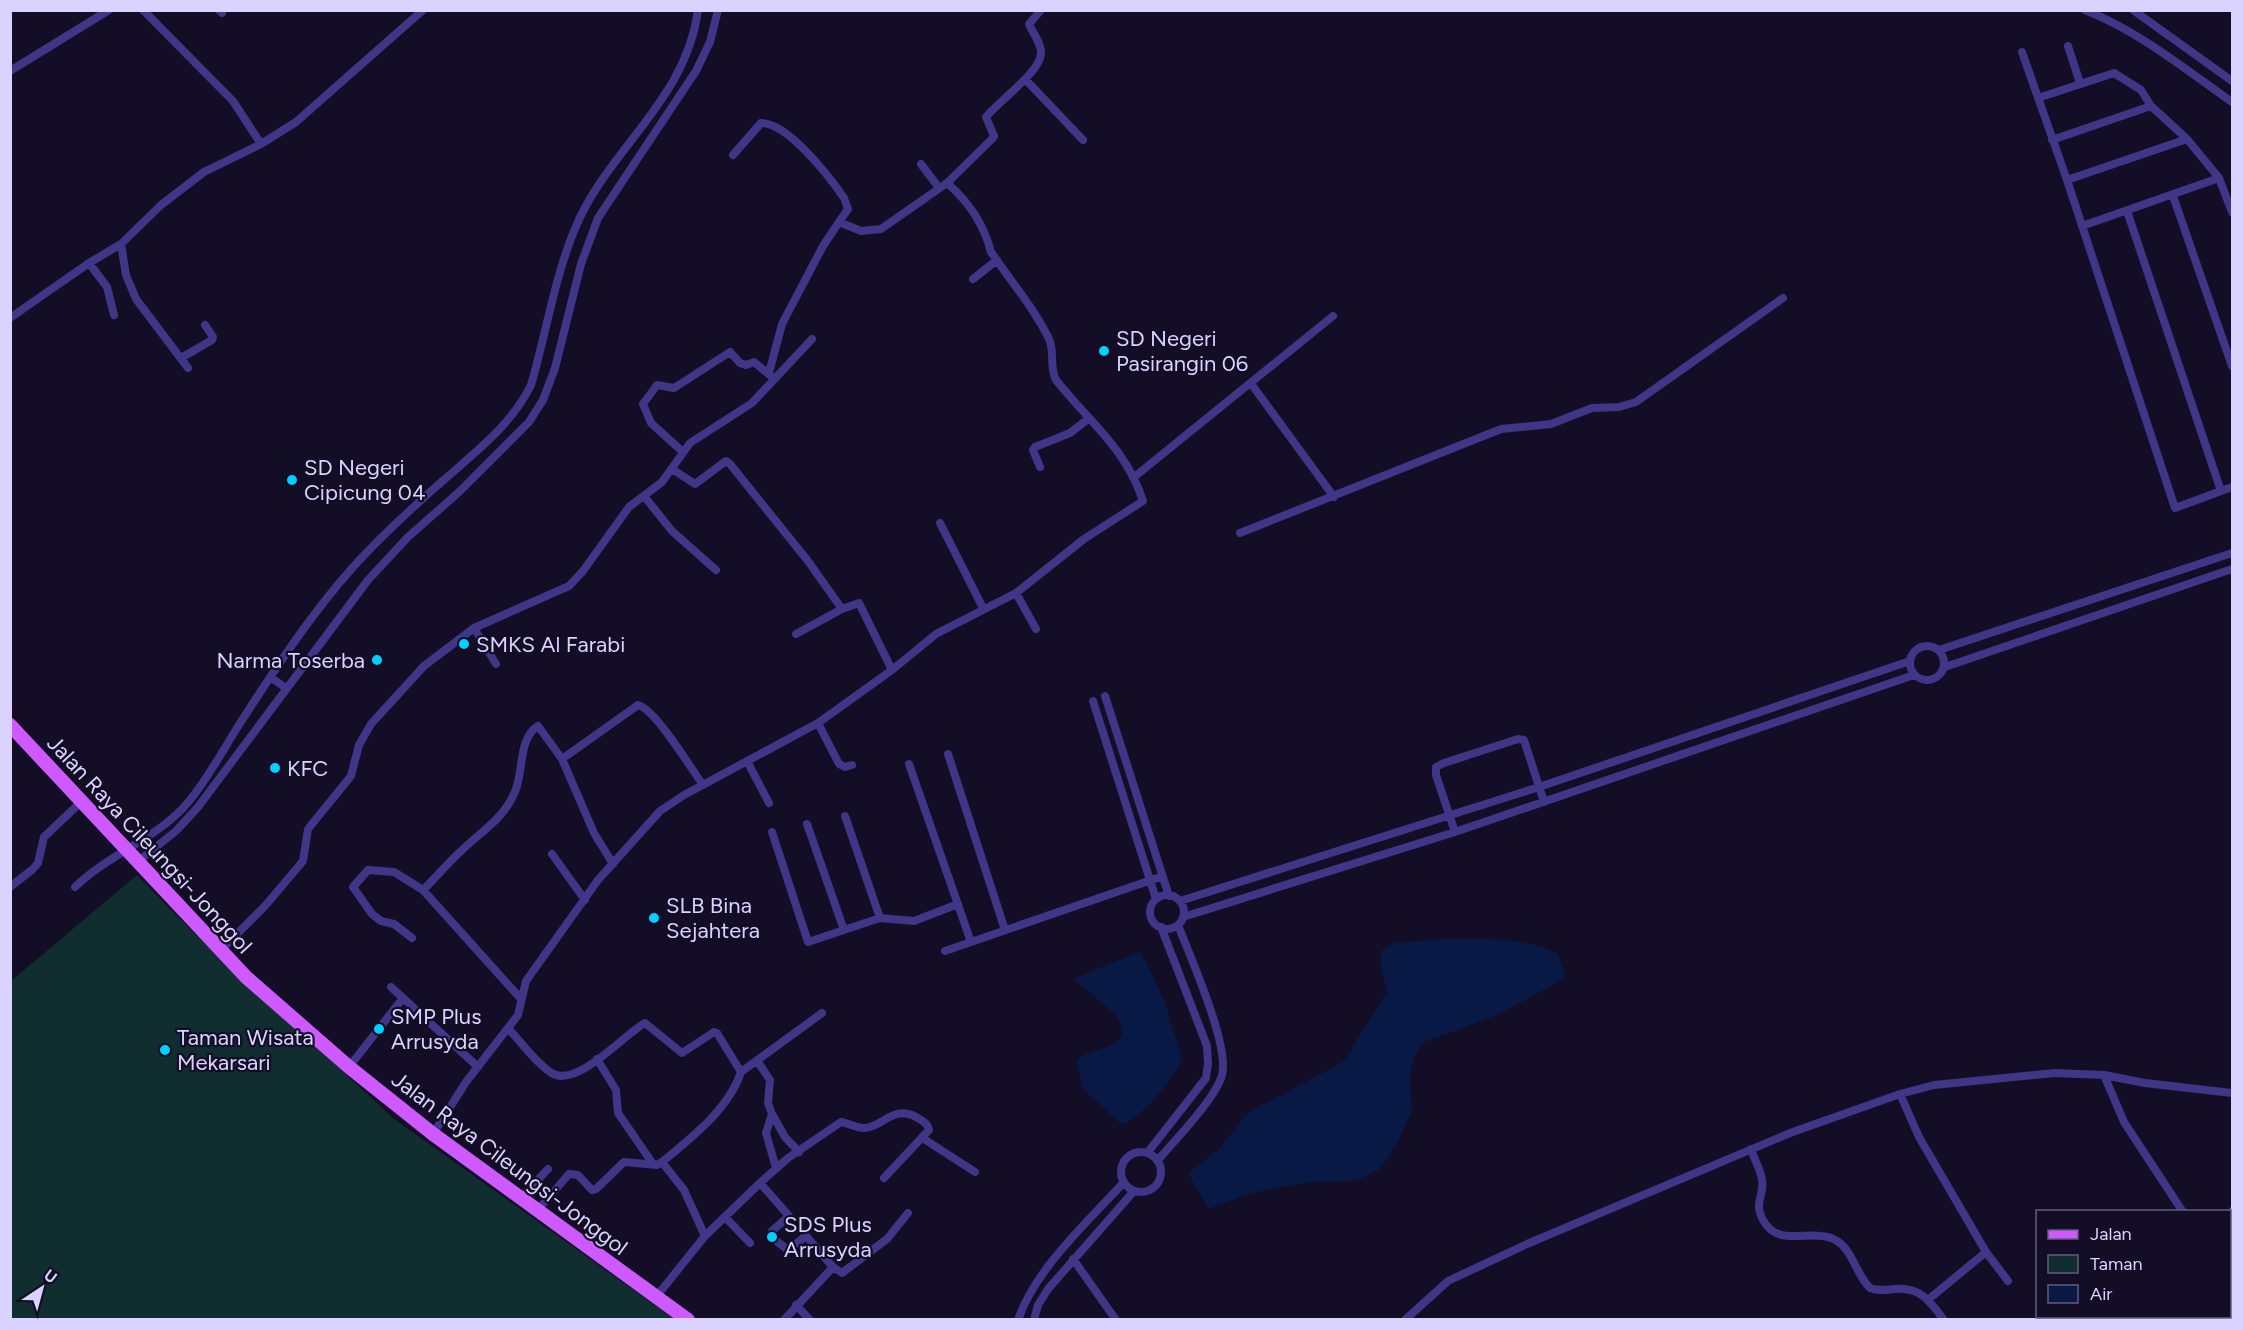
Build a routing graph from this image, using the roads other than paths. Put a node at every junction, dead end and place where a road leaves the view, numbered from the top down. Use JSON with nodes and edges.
{"nodes":[{"id":1,"x":109,"y":10,"type":"edge"},
{"id":2,"x":143,"y":10,"type":"edge"},
{"id":3,"x":423,"y":10,"type":"edge"},
{"id":4,"x":698,"y":10,"type":"edge"},
{"id":5,"x":718,"y":10,"type":"edge"},
{"id":6,"x":2085,"y":10,"type":"edge"},
{"id":7,"x":2133,"y":10,"type":"edge"},
{"id":8,"x":1039,"y":11,"type":"edge"},
{"id":9,"x":2068,"y":46,"type":"dead end"},
{"id":10,"x":2022,"y":52,"type":"dead end"},
{"id":11,"x":10,"y":71,"type":"edge"},
{"id":12,"x":1025,"y":79,"type":"junction"},
{"id":13,"x":2232,"y":81,"type":"edge"},
{"id":14,"x":2080,"y":83,"type":"junction"},
{"id":15,"x":2038,"y":98,"type":"junction"},
{"id":16,"x":2232,"y":102,"type":"edge"},
{"id":17,"x":2151,"y":106,"type":"junction"},
{"id":18,"x":2187,"y":139,"type":"junction"},
{"id":19,"x":1083,"y":140,"type":"dead end"},
{"id":20,"x":2052,"y":140,"type":"junction"},
{"id":21,"x":261,"y":144,"type":"junction"},
{"id":22,"x":733,"y":155,"type":"dead end"},
{"id":23,"x":921,"y":164,"type":"dead end"},
{"id":24,"x":2218,"y":178,"type":"junction"},
{"id":25,"x":2067,"y":180,"type":"junction"},
{"id":26,"x":947,"y":183,"type":"junction"},
{"id":27,"x":939,"y":188,"type":"junction"},
{"id":28,"x":2173,"y":195,"type":"junction"},
{"id":29,"x":2127,"y":211,"type":"junction"},
{"id":30,"x":2232,"y":212,"type":"edge"},
{"id":31,"x":839,"y":222,"type":"junction"},
{"id":32,"x":2082,"y":226,"type":"junction"},
{"id":33,"x":121,"y":244,"type":"junction"},
{"id":34,"x":996,"y":260,"type":"junction"},
{"id":35,"x":89,"y":263,"type":"junction"},
{"id":36,"x":973,"y":279,"type":"dead end"},
{"id":37,"x":1783,"y":298,"type":"dead end"},
{"id":38,"x":114,"y":315,"type":"dead end"},
{"id":39,"x":1333,"y":316,"type":"dead end"},
{"id":40,"x":10,"y":318,"type":"edge"},
{"id":41,"x":205,"y":326,"type":"dead end"},
{"id":42,"x":812,"y":339,"type":"dead end"},
{"id":43,"x":181,"y":358,"type":"junction"},
{"id":44,"x":2232,"y":366,"type":"edge"},
{"id":45,"x":188,"y":368,"type":"dead end"},
{"id":46,"x":771,"y":376,"type":"junction"},
{"id":47,"x":1252,"y":385,"type":"junction"},
{"id":48,"x":1088,"y":419,"type":"junction"},
{"id":49,"x":683,"y":452,"type":"junction"},
{"id":50,"x":1040,"y":467,"type":"dead end"},
{"id":51,"x":672,"y":469,"type":"junction"},
{"id":52,"x":1133,"y":478,"type":"junction"},
{"id":53,"x":2232,"y":487,"type":"edge"},
{"id":54,"x":2221,"y":491,"type":"junction"},
{"id":55,"x":644,"y":496,"type":"junction"},
{"id":56,"x":1334,"y":497,"type":"junction"},
{"id":57,"x":940,"y":523,"type":"dead end"},
{"id":58,"x":1240,"y":533,"type":"dead end"},
{"id":59,"x":2232,"y":553,"type":"edge"},
{"id":60,"x":2232,"y":569,"type":"edge"},
{"id":61,"x":716,"y":570,"type":"dead end"},
{"id":62,"x":1016,"y":593,"type":"junction"},
{"id":63,"x":983,"y":608,"type":"junction"},
{"id":64,"x":842,"y":609,"type":"junction"},
{"id":65,"x":474,"y":628,"type":"junction"},
{"id":66,"x":1036,"y":629,"type":"dead end"},
{"id":67,"x":796,"y":634,"type":"dead end"},
{"id":68,"x":1939,"y":650,"type":"junction"},
{"id":69,"x":1910,"y":661,"type":"junction"},
{"id":70,"x":496,"y":664,"type":"dead end"},
{"id":71,"x":1945,"y":667,"type":"junction"},
{"id":72,"x":892,"y":670,"type":"junction"},
{"id":73,"x":1914,"y":675,"type":"junction"},
{"id":74,"x":270,"y":677,"type":"junction"},
{"id":75,"x":286,"y":688,"type":"junction"},
{"id":76,"x":1105,"y":696,"type":"dead end"},
{"id":77,"x":1093,"y":701,"type":"dead end"},
{"id":78,"x":818,"y":723,"type":"junction"},
{"id":79,"x":10,"y":725,"type":"edge"},
{"id":80,"x":948,"y":754,"type":"dead end"},
{"id":81,"x":562,"y":759,"type":"junction"},
{"id":82,"x":747,"y":761,"type":"junction"},
{"id":83,"x":909,"y":764,"type":"dead end"},
{"id":84,"x":852,"y":765,"type":"dead end"},
{"id":85,"x":703,"y":785,"type":"junction"},
{"id":86,"x":1539,"y":787,"type":"junction"},
{"id":87,"x":1544,"y":801,"type":"junction"},
{"id":88,"x":81,"y":802,"type":"junction"},
{"id":89,"x":769,"y":803,"type":"dead end"},
{"id":90,"x":845,"y":816,"type":"dead end"},
{"id":91,"x":1450,"y":816,"type":"junction"},
{"id":92,"x":807,"y":825,"type":"dead end"},
{"id":93,"x":772,"y":832,"type":"dead end"},
{"id":94,"x":1455,"y":832,"type":"junction"},
{"id":95,"x":124,"y":849,"type":"junction"},
{"id":96,"x":552,"y":854,"type":"dead end"},
{"id":97,"x":136,"y":863,"type":"junction"},
{"id":98,"x":613,"y":864,"type":"junction"},
{"id":99,"x":1163,"y":876,"type":"junction"},
{"id":100,"x":1151,"y":881,"type":"junction"},
{"id":101,"x":10,"y":887,"type":"edge"},
{"id":102,"x":75,"y":887,"type":"dead end"},
{"id":103,"x":423,"y":890,"type":"junction"},
{"id":104,"x":1169,"y":896,"type":"junction"},
{"id":105,"x":1156,"y":899,"type":"junction"},
{"id":106,"x":585,"y":900,"type":"junction"},
{"id":107,"x":1180,"y":901,"type":"junction"},
{"id":108,"x":958,"y":904,"type":"junction"},
{"id":109,"x":880,"y":918,"type":"junction"},
{"id":110,"x":1181,"y":921,"type":"junction"},
{"id":111,"x":1161,"y":927,"type":"junction"},
{"id":112,"x":844,"y":930,"type":"junction"},
{"id":113,"x":1005,"y":930,"type":"junction"},
{"id":114,"x":412,"y":938,"type":"dead end"},
{"id":115,"x":971,"y":942,"type":"junction"},
{"id":116,"x":220,"y":951,"type":"junction"},
{"id":117,"x":945,"y":951,"type":"dead end"},
{"id":118,"x":391,"y":987,"type":"dead end"},
{"id":119,"x":403,"y":998,"type":"junction"},
{"id":120,"x":521,"y":999,"type":"junction"},
{"id":121,"x":822,"y":1014,"type":"dead end"},
{"id":122,"x":508,"y":1028,"type":"junction"},
{"id":123,"x":597,"y":1059,"type":"junction"},
{"id":124,"x":758,"y":1062,"type":"junction"},
{"id":125,"x":349,"y":1067,"type":"junction"},
{"id":126,"x":478,"y":1067,"type":"junction"},
{"id":127,"x":741,"y":1072,"type":"junction"},
{"id":128,"x":2104,"y":1075,"type":"junction"},
{"id":129,"x":2232,"y":1093,"type":"edge"},
{"id":130,"x":1900,"y":1094,"type":"junction"},
{"id":131,"x":772,"y":1114,"type":"junction"},
{"id":132,"x":433,"y":1134,"type":"junction"},
{"id":133,"x":924,"y":1139,"type":"junction"},
{"id":134,"x":1750,"y":1149,"type":"junction"},
{"id":135,"x":799,"y":1152,"type":"junction"},
{"id":136,"x":1148,"y":1152,"type":"junction"},
{"id":137,"x":1158,"y":1160,"type":"junction"},
{"id":138,"x":658,"y":1163,"type":"junction"},
{"id":139,"x":776,"y":1168,"type":"junction"},
{"id":140,"x":548,"y":1169,"type":"dead end"},
{"id":141,"x":975,"y":1172,"type":"dead end"},
{"id":142,"x":884,"y":1178,"type":"dead end"},
{"id":143,"x":1124,"y":1182,"type":"junction"},
{"id":144,"x":760,"y":1183,"type":"junction"},
{"id":145,"x":1134,"y":1191,"type":"junction"},
{"id":146,"x":520,"y":1199,"type":"junction"},
{"id":147,"x":2182,"y":1210,"type":"edge"},
{"id":148,"x":537,"y":1211,"type":"junction"},
{"id":149,"x":908,"y":1213,"type":"dead end"},
{"id":150,"x":725,"y":1217,"type":"junction"},
{"id":151,"x":705,"y":1236,"type":"junction"},
{"id":152,"x":750,"y":1243,"type":"dead end"},
{"id":153,"x":1986,"y":1252,"type":"junction"},
{"id":154,"x":1073,"y":1259,"type":"junction"},
{"id":155,"x":833,"y":1267,"type":"junction"},
{"id":156,"x":2008,"y":1281,"type":"dead end"},
{"id":157,"x":656,"y":1297,"type":"junction"},
{"id":158,"x":1929,"y":1299,"type":"junction"},
{"id":159,"x":796,"y":1305,"type":"junction"},
{"id":160,"x":688,"y":1320,"type":"edge"},
{"id":161,"x":784,"y":1320,"type":"edge"},
{"id":162,"x":810,"y":1320,"type":"edge"},
{"id":163,"x":1018,"y":1320,"type":"edge"},
{"id":164,"x":1034,"y":1320,"type":"edge"},
{"id":165,"x":1116,"y":1320,"type":"edge"},
{"id":166,"x":1405,"y":1320,"type":"edge"},
{"id":167,"x":1944,"y":1320,"type":"edge"}],
"edges":[{"from":1,"to":11,"type":"street"},
{"from":2,"to":21,"type":"street"},
{"from":3,"to":21,"type":"street"},
{"from":4,"to":74,"type":"street"},
{"from":5,"to":75,"type":"street"},
{"from":6,"to":16,"type":"street"},
{"from":7,"to":13,"type":"street"},
{"from":8,"to":12,"type":"street"},
{"from":9,"to":14,"type":"street"},
{"from":10,"to":15,"type":"street"},
{"from":12,"to":19,"type":"street"},
{"from":12,"to":26,"type":"street"},
{"from":14,"to":15,"type":"street"},
{"from":14,"to":17,"type":"street"},
{"from":15,"to":20,"type":"street"},
{"from":17,"to":18,"type":"street"},
{"from":17,"to":20,"type":"street"},
{"from":18,"to":24,"type":"street"},
{"from":18,"to":25,"type":"street"},
{"from":20,"to":25,"type":"street"},
{"from":21,"to":33,"type":"street"},
{"from":22,"to":31,"type":"street"},
{"from":23,"to":27,"type":"street"},
{"from":24,"to":28,"type":"street"},
{"from":24,"to":30,"type":"street"},
{"from":25,"to":32,"type":"street"},
{"from":26,"to":27,"type":"street"},
{"from":26,"to":34,"type":"street"},
{"from":27,"to":31,"type":"street"},
{"from":28,"to":29,"type":"street"},
{"from":28,"to":44,"type":"street"},
{"from":29,"to":32,"type":"street"},
{"from":29,"to":54,"type":"street"},
{"from":31,"to":46,"type":"street"},
{"from":32,"to":54,"type":"street"},
{"from":33,"to":35,"type":"street"},
{"from":33,"to":43,"type":"street"},
{"from":34,"to":36,"type":"street"},
{"from":34,"to":48,"type":"street"},
{"from":35,"to":38,"type":"street"},
{"from":35,"to":40,"type":"street"},
{"from":37,"to":56,"type":"street"},
{"from":39,"to":47,"type":"street"},
{"from":41,"to":43,"type":"street"},
{"from":42,"to":46,"type":"street"},
{"from":43,"to":45,"type":"street"},
{"from":46,"to":49,"type":"street"},
{"from":46,"to":49,"type":"street"},
{"from":47,"to":52,"type":"street"},
{"from":47,"to":56,"type":"street"},
{"from":48,"to":50,"type":"street"},
{"from":48,"to":52,"type":"street"},
{"from":49,"to":51,"type":"street"},
{"from":51,"to":55,"type":"street"},
{"from":51,"to":64,"type":"street"},
{"from":52,"to":62,"type":"street"},
{"from":53,"to":54,"type":"street"},
{"from":55,"to":61,"type":"street"},
{"from":55,"to":65,"type":"street"},
{"from":56,"to":58,"type":"street"},
{"from":57,"to":63,"type":"street"},
{"from":59,"to":68,"type":"street"},
{"from":60,"to":71,"type":"street"},
{"from":62,"to":63,"type":"street"},
{"from":62,"to":66,"type":"street"},
{"from":63,"to":72,"type":"street"},
{"from":64,"to":67,"type":"street"},
{"from":64,"to":72,"type":"street"},
{"from":65,"to":70,"type":"street"},
{"from":65,"to":116,"type":"street"},
{"from":68,"to":69,"type":"street"},
{"from":68,"to":71,"type":"street"},
{"from":69,"to":73,"type":"street"},
{"from":69,"to":86,"type":"street"},
{"from":71,"to":73,"type":"street"},
{"from":72,"to":78,"type":"street"},
{"from":73,"to":87,"type":"street"},
{"from":74,"to":75,"type":"street"},
{"from":74,"to":95,"type":"street"},
{"from":75,"to":97,"type":"street"},
{"from":76,"to":99,"type":"street"},
{"from":77,"to":100,"type":"street"},
{"from":78,"to":82,"type":"street"},
{"from":78,"to":84,"type":"street"},
{"from":79,"to":88,"type":"main road","name":"Jalan Raya Cileungsi-Jonggol"},
{"from":80,"to":113,"type":"street"},
{"from":81,"to":85,"type":"street"},
{"from":81,"to":98,"type":"street"},
{"from":81,"to":103,"type":"street"},
{"from":82,"to":85,"type":"street"},
{"from":82,"to":89,"type":"street"},
{"from":83,"to":108,"type":"street"},
{"from":85,"to":98,"type":"street"},
{"from":86,"to":87,"type":"street"},
{"from":86,"to":91,"type":"street"},
{"from":86,"to":91,"type":"street"},
{"from":87,"to":94,"type":"street"},
{"from":88,"to":95,"type":"main road","name":"Jalan Raya Cileungsi-Jonggol"},
{"from":88,"to":101,"type":"street"},
{"from":90,"to":109,"type":"street"},
{"from":91,"to":94,"type":"street"},
{"from":91,"to":107,"type":"street"},
{"from":92,"to":112,"type":"street"},
{"from":93,"to":112,"type":"street"},
{"from":94,"to":110,"type":"street"},
{"from":95,"to":97,"type":"main road","name":"Jalan Raya Cileungsi-Jonggol"},
{"from":95,"to":102,"type":"street"},
{"from":96,"to":106,"type":"street"},
{"from":97,"to":116,"type":"main road","name":"Jalan Raya Cileungsi-Jonggol"},
{"from":98,"to":106,"type":"street"},
{"from":99,"to":100,"type":"street"},
{"from":99,"to":104,"type":"street"},
{"from":100,"to":105,"type":"street"},
{"from":100,"to":113,"type":"street"},
{"from":103,"to":114,"type":"street"},
{"from":103,"to":120,"type":"street"},
{"from":104,"to":105,"type":"street"},
{"from":104,"to":107,"type":"street"},
{"from":105,"to":111,"type":"street"},
{"from":106,"to":120,"type":"street"},
{"from":107,"to":110,"type":"street"},
{"from":108,"to":109,"type":"street"},
{"from":108,"to":115,"type":"street"},
{"from":109,"to":112,"type":"street"},
{"from":110,"to":111,"type":"street"},
{"from":110,"to":137,"type":"street"},
{"from":111,"to":136,"type":"street"},
{"from":113,"to":115,"type":"street"},
{"from":115,"to":117,"type":"street"},
{"from":116,"to":125,"type":"main road","name":"Jalan Raya Cileungsi-Jonggol"},
{"from":118,"to":119,"type":"street"},
{"from":119,"to":125,"type":"street"},
{"from":119,"to":126,"type":"street"},
{"from":120,"to":122,"type":"street"},
{"from":121,"to":124,"type":"street"},
{"from":122,"to":123,"type":"street"},
{"from":122,"to":126,"type":"street"},
{"from":123,"to":127,"type":"street"},
{"from":123,"to":138,"type":"street"},
{"from":124,"to":127,"type":"street"},
{"from":124,"to":131,"type":"street"},
{"from":125,"to":132,"type":"main road","name":"Jalan Raya Cileungsi-Jonggol"},
{"from":126,"to":132,"type":"street"},
{"from":127,"to":138,"type":"street"},
{"from":128,"to":129,"type":"street"},
{"from":128,"to":130,"type":"street"},
{"from":128,"to":147,"type":"street"},
{"from":130,"to":134,"type":"street"},
{"from":130,"to":153,"type":"street"},
{"from":131,"to":135,"type":"street"},
{"from":131,"to":139,"type":"street"},
{"from":132,"to":146,"type":"main road","name":"Jalan Raya Cileungsi-Jonggol"},
{"from":133,"to":135,"type":"street"},
{"from":133,"to":141,"type":"street"},
{"from":133,"to":142,"type":"street"},
{"from":134,"to":158,"type":"street"},
{"from":134,"to":166,"type":"street"},
{"from":135,"to":139,"type":"street"},
{"from":136,"to":137,"type":"street"},
{"from":136,"to":143,"type":"street"},
{"from":137,"to":145,"type":"street"},
{"from":138,"to":148,"type":"street"},
{"from":138,"to":151,"type":"street"},
{"from":139,"to":144,"type":"street"},
{"from":140,"to":146,"type":"street"},
{"from":143,"to":145,"type":"street"},
{"from":143,"to":163,"type":"street"},
{"from":144,"to":150,"type":"street"},
{"from":144,"to":155,"type":"street"},
{"from":145,"to":154,"type":"street"},
{"from":146,"to":148,"type":"main road","name":"Jalan Raya Cileungsi-Jonggol"},
{"from":148,"to":157,"type":"main road","name":"Jalan Raya Cileungsi-Jonggol"},
{"from":149,"to":155,"type":"street"},
{"from":150,"to":151,"type":"street"},
{"from":150,"to":152,"type":"street"},
{"from":151,"to":157,"type":"street"},
{"from":153,"to":156,"type":"street"},
{"from":153,"to":158,"type":"street"},
{"from":154,"to":164,"type":"street"},
{"from":154,"to":165,"type":"street"},
{"from":155,"to":159,"type":"street"},
{"from":157,"to":160,"type":"main road","name":"Jalan Raya Cileungsi-Jonggol"},
{"from":158,"to":167,"type":"street"},
{"from":159,"to":161,"type":"street"},
{"from":159,"to":162,"type":"street"}]}
